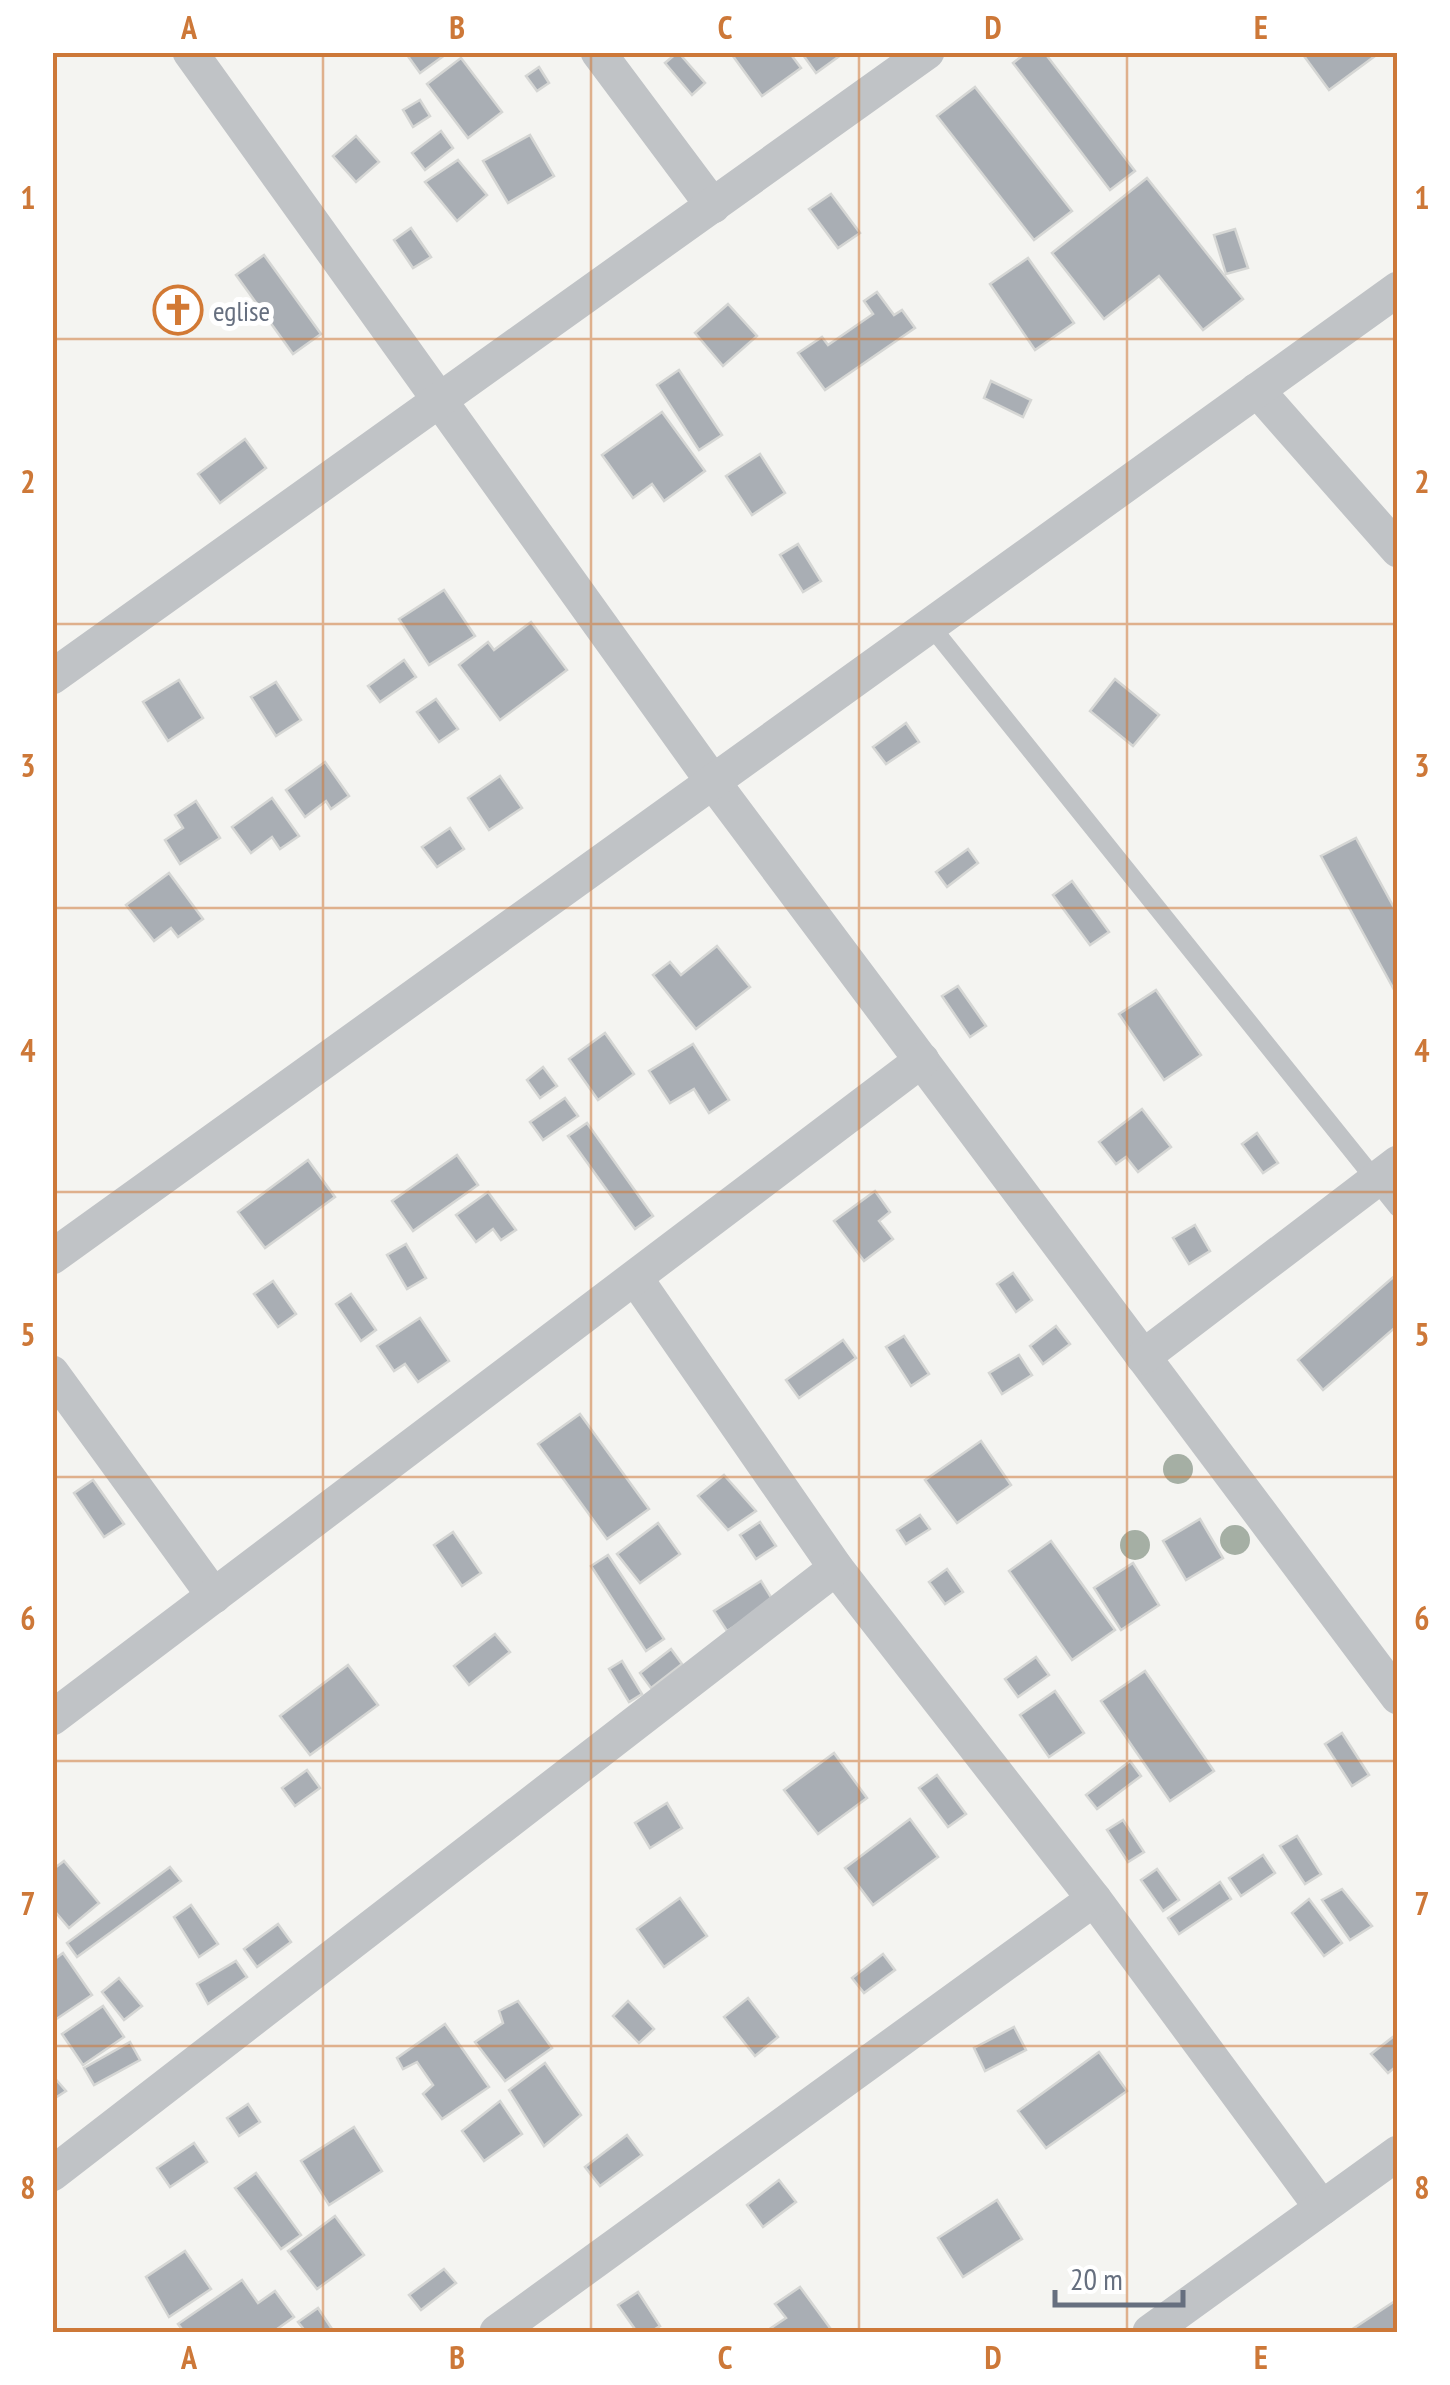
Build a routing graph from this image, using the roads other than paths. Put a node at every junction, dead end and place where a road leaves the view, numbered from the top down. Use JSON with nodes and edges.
{"nodes":[{"id":1,"x":190,"y":52,"type":"edge"},
{"id":2,"x":598,"y":52,"type":"edge"},
{"id":3,"x":927,"y":52,"type":"edge"},
{"id":4,"x":713,"y":206,"type":"junction"},
{"id":5,"x":1398,"y":288,"type":"edge"},
{"id":6,"x":1257,"y":390,"type":"junction"},
{"id":7,"x":438,"y":401,"type":"junction"},
{"id":8,"x":1398,"y":550,"type":"edge"},
{"id":9,"x":930,"y":625,"type":"junction"},
{"id":10,"x":52,"y":676,"type":"edge"},
{"id":11,"x":713,"y":782,"type":"junction"},
{"id":12,"x":922,"y":1060,"type":"junction"},
{"id":13,"x":1386,"y":1172,"type":"edge"},
{"id":14,"x":1398,"y":1208,"type":"edge"},
{"id":15,"x":52,"y":1258,"type":"edge"},
{"id":16,"x":636,"y":1279,"type":"junction"},
{"id":17,"x":1144,"y":1357,"type":"junction"},
{"id":18,"x":52,"y":1373,"type":"edge"},
{"id":19,"x":836,"y":1568,"type":"junction"},
{"id":20,"x":214,"y":1596,"type":"junction"},
{"id":21,"x":1398,"y":1697,"type":"edge"},
{"id":22,"x":52,"y":1718,"type":"edge"},
{"id":23,"x":1094,"y":1899,"type":"junction"},
{"id":24,"x":1398,"y":2153,"type":"edge"},
{"id":25,"x":52,"y":2174,"type":"edge"},
{"id":26,"x":1322,"y":2208,"type":"junction"},
{"id":27,"x":497,"y":2332,"type":"edge"},
{"id":28,"x":1150,"y":2332,"type":"edge"}],
"edges":[{"from":1,"to":7,"type":"street"},
{"from":2,"to":4,"type":"street"},
{"from":3,"to":4,"type":"street"},
{"from":4,"to":7,"type":"street"},
{"from":5,"to":6,"type":"street"},
{"from":6,"to":8,"type":"street"},
{"from":6,"to":9,"type":"street"},
{"from":7,"to":10,"type":"street"},
{"from":7,"to":11,"type":"street"},
{"from":9,"to":11,"type":"street"},
{"from":9,"to":13,"type":"lane"},
{"from":11,"to":12,"type":"street"},
{"from":11,"to":15,"type":"street"},
{"from":12,"to":16,"type":"street"},
{"from":12,"to":17,"type":"street"},
{"from":13,"to":14,"type":"lane"},
{"from":13,"to":17,"type":"street"},
{"from":16,"to":19,"type":"street"},
{"from":16,"to":20,"type":"street"},
{"from":17,"to":21,"type":"street"},
{"from":18,"to":20,"type":"street"},
{"from":19,"to":23,"type":"street"},
{"from":19,"to":25,"type":"street"},
{"from":20,"to":22,"type":"street"},
{"from":23,"to":26,"type":"street"},
{"from":23,"to":27,"type":"street"},
{"from":24,"to":26,"type":"street"},
{"from":26,"to":28,"type":"street"}]}
